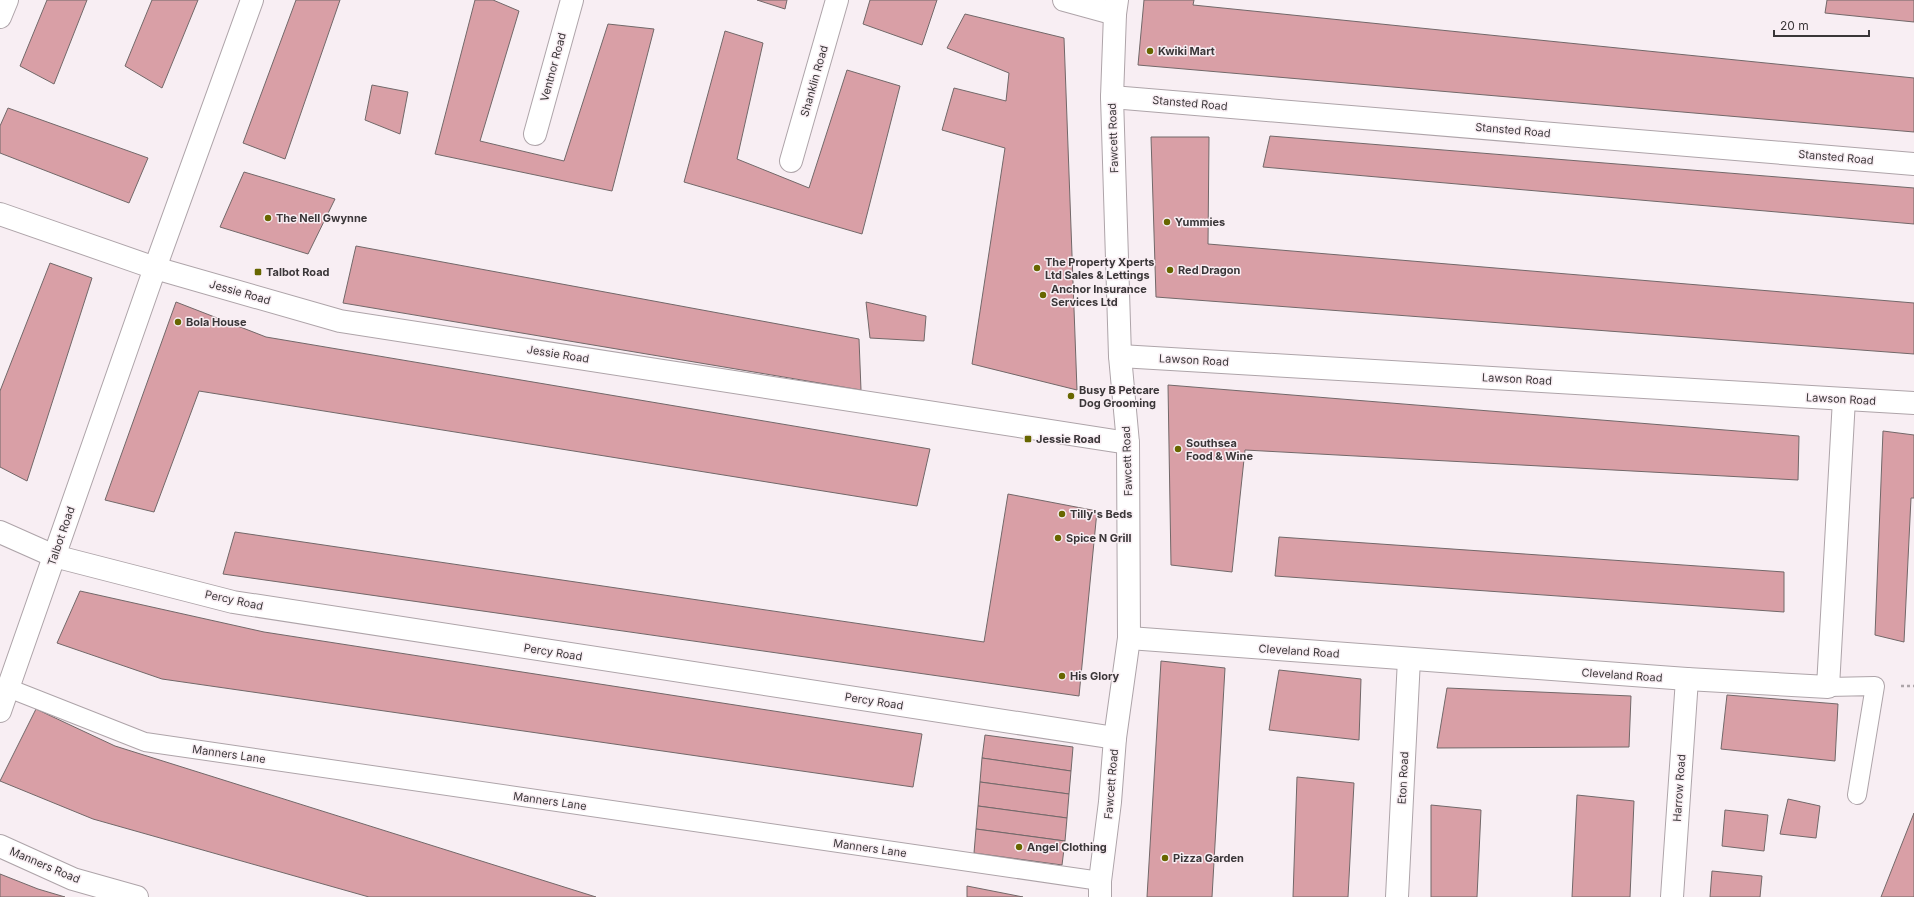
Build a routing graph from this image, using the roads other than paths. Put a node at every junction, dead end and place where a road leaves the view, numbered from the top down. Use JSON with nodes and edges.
{"nodes":[{"id":1,"x":7,"y":0,"type":"edge"},
{"id":2,"x":252,"y":0,"type":"edge"},
{"id":3,"x":572,"y":0,"type":"edge"},
{"id":4,"x":837,"y":0,"type":"edge"},
{"id":5,"x":1064,"y":0,"type":"edge"},
{"id":6,"x":1116,"y":7,"type":"edge"},
{"id":7,"x":0,"y":17,"type":"edge"},
{"id":8,"x":1112,"y":97,"type":"junction"},
{"id":9,"x":535,"y":134,"type":"dead end"},
{"id":10,"x":791,"y":161,"type":"dead end"},
{"id":11,"x":1914,"y":164,"type":"edge"},
{"id":12,"x":0,"y":214,"type":"edge"},
{"id":13,"x":154,"y":268,"type":"junction"},
{"id":14,"x":1120,"y":356,"type":"junction"},
{"id":15,"x":1844,"y":399,"type":"junction"},
{"id":16,"x":1914,"y":403,"type":"edge"},
{"id":17,"x":1128,"y":443,"type":"junction"},
{"id":18,"x":0,"y":532,"type":"edge"},
{"id":19,"x":54,"y":556,"type":"junction"},
{"id":20,"x":1129,"y":638,"type":"junction"},
{"id":21,"x":1410,"y":659,"type":"junction"},
{"id":22,"x":1687,"y":679,"type":"junction"},
{"id":23,"x":1828,"y":687,"type":"junction"},
{"id":24,"x":8,"y":688,"type":"junction"},
{"id":25,"x":0,"y":711,"type":"edge"},
{"id":26,"x":1115,"y":738,"type":"junction"},
{"id":27,"x":1857,"y":795,"type":"dead end"},
{"id":28,"x":0,"y":846,"type":"edge"},
{"id":29,"x":1100,"y":889,"type":"edge"},
{"id":30,"x":137,"y":897,"type":"edge"},
{"id":31,"x":1397,"y":897,"type":"edge"},
{"id":32,"x":1672,"y":897,"type":"edge"}],
"edges":[{"from":1,"to":7,"type":"street"},
{"from":2,"to":13,"type":"street","name":"Talbot Road"},
{"from":3,"to":9,"type":"street","name":"Ventnor Road"},
{"from":4,"to":10,"type":"street","name":"Shanklin Road"},
{"from":5,"to":6,"type":"street"},
{"from":6,"to":8,"type":"street","name":"Fawcett Road"},
{"from":8,"to":11,"type":"street","name":"Stansted Road"},
{"from":8,"to":14,"type":"street","name":"Fawcett Road"},
{"from":12,"to":13,"type":"street","name":"Jessie Road"},
{"from":13,"to":17,"type":"street","name":"Jessie Road"},
{"from":13,"to":19,"type":"street","name":"Talbot Road"},
{"from":14,"to":15,"type":"street","name":"Lawson Road"},
{"from":14,"to":17,"type":"street","name":"Fawcett Road"},
{"from":15,"to":16,"type":"street","name":"Lawson Road"},
{"from":15,"to":23,"type":"street"},
{"from":17,"to":20,"type":"street","name":"Fawcett Road"},
{"from":18,"to":19,"type":"street","name":"Percy Road"},
{"from":19,"to":24,"type":"street","name":"Talbot Road"},
{"from":19,"to":26,"type":"street","name":"Percy Road"},
{"from":20,"to":21,"type":"street","name":"Cleveland Road"},
{"from":20,"to":26,"type":"street","name":"Fawcett Road"},
{"from":21,"to":22,"type":"street","name":"Cleveland Road"},
{"from":21,"to":31,"type":"street","name":"Eton Road"},
{"from":22,"to":23,"type":"street","name":"Cleveland Road"},
{"from":22,"to":32,"type":"street","name":"Harrow Road"},
{"from":23,"to":27,"type":"lane"},
{"from":24,"to":25,"type":"street","name":"Talbot Road"},
{"from":24,"to":29,"type":"lane","name":"Manners Lane"},
{"from":26,"to":29,"type":"street","name":"Fawcett Road"},
{"from":28,"to":30,"type":"street","name":"Manners Road"}]}
